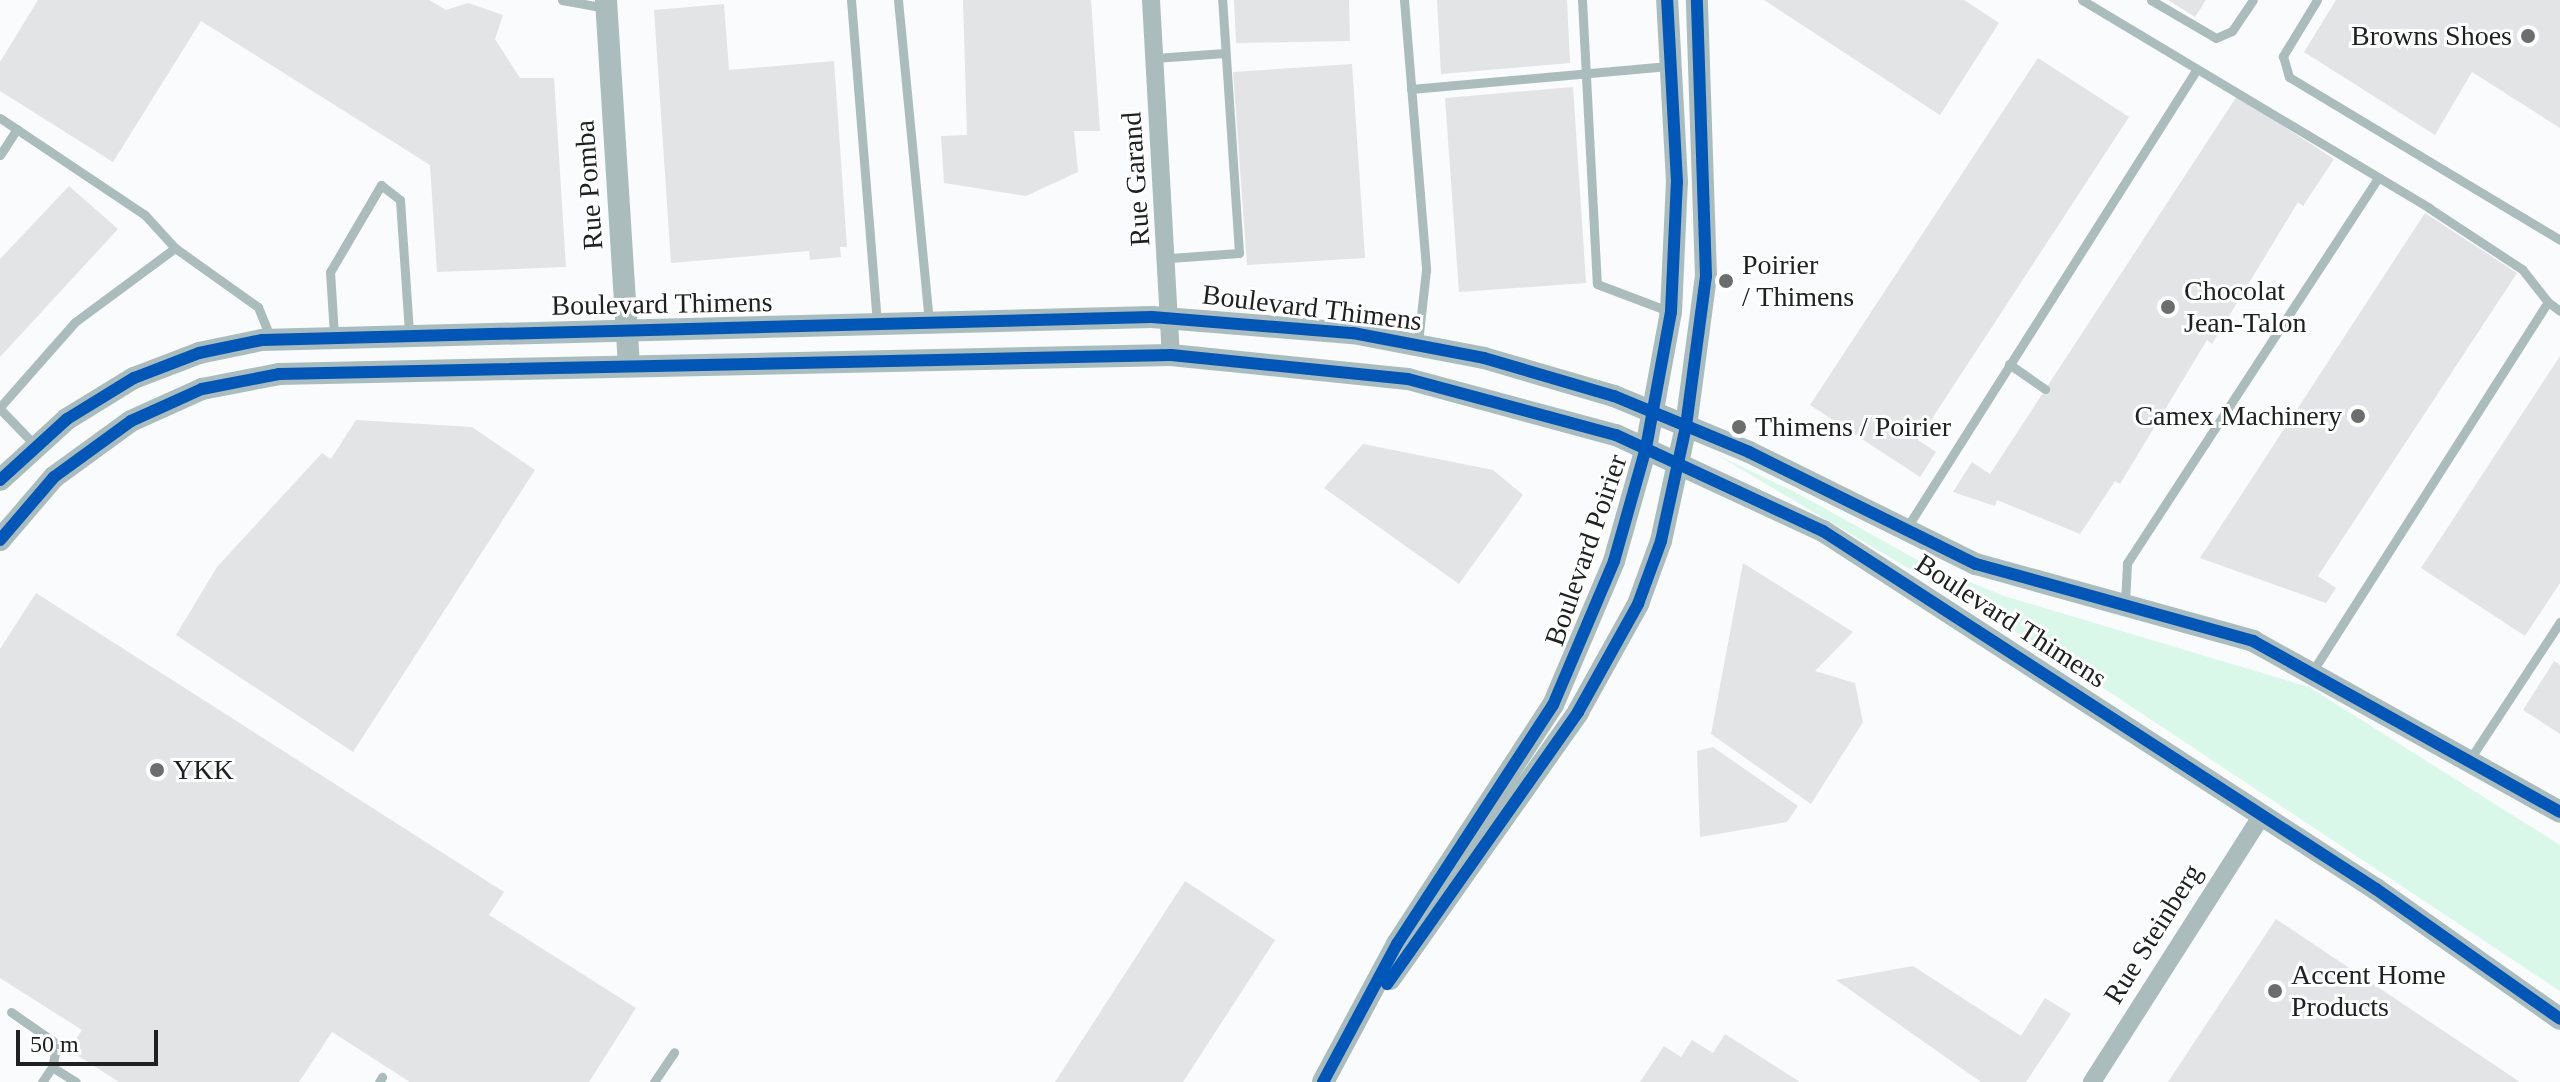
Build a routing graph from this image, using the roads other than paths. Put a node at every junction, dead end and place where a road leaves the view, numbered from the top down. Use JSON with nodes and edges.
{"nodes":[{"id":1,"x":562,"y":0,"type":"edge"},
{"id":2,"x":851,"y":0,"type":"edge"},
{"id":3,"x":898,"y":0,"type":"edge"},
{"id":4,"x":1151,"y":0,"type":"edge"},
{"id":5,"x":1222,"y":0,"type":"edge"},
{"id":6,"x":1404,"y":0,"type":"edge"},
{"id":7,"x":1582,"y":0,"type":"edge"},
{"id":8,"x":1667,"y":0,"type":"edge"},
{"id":9,"x":1697,"y":0,"type":"edge"},
{"id":10,"x":2082,"y":0,"type":"edge"},
{"id":11,"x":2151,"y":0,"type":"edge"},
{"id":12,"x":2253,"y":0,"type":"edge"},
{"id":13,"x":2317,"y":0,"type":"edge"},
{"id":14,"x":606,"y":4,"type":"edge"},
{"id":15,"x":1225,"y":53,"type":"junction"},
{"id":16,"x":1155,"y":58,"type":"junction"},
{"id":17,"x":1671,"y":66,"type":"junction"},
{"id":18,"x":2195,"y":72,"type":"junction"},
{"id":19,"x":1588,"y":73,"type":"junction"},
{"id":20,"x":1411,"y":89,"type":"junction"},
{"id":21,"x":0,"y":118,"type":"edge"},
{"id":22,"x":17,"y":129,"type":"junction"},
{"id":23,"x":0,"y":155,"type":"edge"},
{"id":24,"x":2377,"y":180,"type":"junction"},
{"id":25,"x":2560,"y":240,"type":"edge"},
{"id":26,"x":175,"y":248,"type":"junction"},
{"id":27,"x":1170,"y":258,"type":"junction"},
{"id":28,"x":2548,"y":302,"type":"junction"},
{"id":29,"x":2560,"y":311,"type":"edge"},
{"id":30,"x":1671,"y":312,"type":"junction"},
{"id":31,"x":1171,"y":317,"type":"junction"},
{"id":32,"x":929,"y":322,"type":"junction"},
{"id":33,"x":877,"y":323,"type":"junction"},
{"id":34,"x":628,"y":328,"type":"junction"},
{"id":35,"x":409,"y":333,"type":"junction"},
{"id":36,"x":334,"y":335,"type":"junction"},
{"id":37,"x":271,"y":339,"type":"junction"},
{"id":38,"x":1418,"y":343,"type":"junction"},
{"id":39,"x":1171,"y":355,"type":"junction"},
{"id":40,"x":2009,"y":364,"type":"junction"},
{"id":41,"x":629,"y":366,"type":"junction"},
{"id":42,"x":2045,"y":389,"type":"dead end"},
{"id":43,"x":0,"y":408,"type":"edge"},
{"id":44,"x":1654,"y":412,"type":"junction"},
{"id":45,"x":1686,"y":426,"type":"junction"},
{"id":46,"x":35,"y":445,"type":"junction"},
{"id":47,"x":1646,"y":448,"type":"junction"},
{"id":48,"x":1680,"y":462,"type":"junction"},
{"id":49,"x":0,"y":480,"type":"edge"},
{"id":50,"x":1904,"y":533,"type":"junction"},
{"id":51,"x":0,"y":540,"type":"edge"},
{"id":52,"x":2125,"y":603,"type":"junction"},
{"id":53,"x":2560,"y":622,"type":"edge"},
{"id":54,"x":2314,"y":669,"type":"junction"},
{"id":55,"x":2468,"y":762,"type":"junction"},
{"id":56,"x":2560,"y":812,"type":"edge"},
{"id":57,"x":2262,"y":815,"type":"junction"},
{"id":58,"x":11,"y":1012,"type":"dead end"},
{"id":59,"x":1364,"y":1012,"type":"junction"},
{"id":60,"x":2560,"y":1019,"type":"edge"},
{"id":61,"x":674,"y":1052,"type":"dead end"},
{"id":62,"x":52,"y":1067,"type":"junction"},
{"id":63,"x":42,"y":1082,"type":"edge"},
{"id":64,"x":76,"y":1082,"type":"edge"},
{"id":65,"x":654,"y":1082,"type":"edge"},
{"id":66,"x":1323,"y":1082,"type":"edge"},
{"id":67,"x":2092,"y":1082,"type":"edge"}],
"edges":[{"from":1,"to":14,"type":"lane"},
{"from":2,"to":33,"type":"lane"},
{"from":3,"to":32,"type":"lane"},
{"from":4,"to":16,"type":"street","name":"Rue Garand"},
{"from":5,"to":15,"type":"lane"},
{"from":6,"to":20,"type":"lane"},
{"from":7,"to":19,"type":"lane"},
{"from":8,"to":17,"type":"street","name":"Boulevard Poirier"},
{"from":9,"to":45,"type":"street","name":"Boulevard Poirier"},
{"from":10,"to":18,"type":"lane"},
{"from":11,"to":12,"type":"lane"},
{"from":13,"to":25,"type":"lane"},
{"from":14,"to":34,"type":"street","name":"Rue Pomba"},
{"from":15,"to":16,"type":"lane"},
{"from":15,"to":27,"type":"lane"},
{"from":16,"to":27,"type":"street","name":"Rue Garand"},
{"from":17,"to":19,"type":"lane"},
{"from":17,"to":30,"type":"street","name":"Boulevard Poirier"},
{"from":18,"to":24,"type":"lane"},
{"from":18,"to":40,"type":"lane"},
{"from":19,"to":20,"type":"lane"},
{"from":19,"to":30,"type":"lane"},
{"from":20,"to":38,"type":"lane"},
{"from":21,"to":22,"type":"lane"},
{"from":22,"to":23,"type":"lane"},
{"from":22,"to":26,"type":"lane"},
{"from":24,"to":28,"type":"lane"},
{"from":24,"to":52,"type":"lane"},
{"from":26,"to":37,"type":"lane"},
{"from":26,"to":43,"type":"lane"},
{"from":27,"to":31,"type":"street","name":"Rue Garand"},
{"from":28,"to":29,"type":"lane"},
{"from":28,"to":54,"type":"lane"},
{"from":30,"to":44,"type":"street","name":"Boulevard Poirier"},
{"from":31,"to":32,"type":"street","name":"Boulevard Thimens"},
{"from":31,"to":38,"type":"street","name":"Boulevard Thimens"},
{"from":31,"to":39,"type":"street","name":"Rue Garand"},
{"from":32,"to":33,"type":"street","name":"Boulevard Thimens"},
{"from":33,"to":34,"type":"street","name":"Boulevard Thimens"},
{"from":34,"to":35,"type":"street","name":"Boulevard Thimens"},
{"from":34,"to":41,"type":"street","name":"Rue Pomba"},
{"from":35,"to":36,"type":"street","name":"Boulevard Thimens"},
{"from":35,"to":36,"type":"lane"},
{"from":36,"to":37,"type":"street","name":"Boulevard Thimens"},
{"from":37,"to":46,"type":"street","name":"Boulevard Thimens"},
{"from":38,"to":44,"type":"street","name":"Boulevard Thimens"},
{"from":39,"to":41,"type":"street","name":"Boulevard Thimens"},
{"from":39,"to":47,"type":"street","name":"Boulevard Thimens"},
{"from":40,"to":42,"type":"lane"},
{"from":40,"to":50,"type":"lane"},
{"from":41,"to":51,"type":"street","name":"Boulevard Thimens"},
{"from":43,"to":46,"type":"lane"},
{"from":44,"to":45,"type":"street","name":"Boulevard Thimens"},
{"from":44,"to":47,"type":"street","name":"Boulevard Poirier"},
{"from":45,"to":48,"type":"street","name":"Boulevard Poirier"},
{"from":45,"to":50,"type":"street","name":"Boulevard Thimens"},
{"from":46,"to":49,"type":"street","name":"Boulevard Thimens"},
{"from":47,"to":48,"type":"street","name":"Boulevard Thimens"},
{"from":47,"to":59,"type":"street","name":"Boulevard Poirier"},
{"from":48,"to":57,"type":"street","name":"Boulevard Thimens"},
{"from":48,"to":59,"type":"street","name":"Boulevard Poirier"},
{"from":50,"to":52,"type":"street","name":"Boulevard Thimens"},
{"from":52,"to":54,"type":"street","name":"Boulevard Thimens"},
{"from":53,"to":55,"type":"lane"},
{"from":54,"to":55,"type":"street","name":"Boulevard Thimens"},
{"from":55,"to":56,"type":"street","name":"Boulevard Thimens"},
{"from":57,"to":60,"type":"street","name":"Boulevard Thimens"},
{"from":57,"to":67,"type":"street","name":"Rue Steinberg"},
{"from":58,"to":62,"type":"lane"},
{"from":59,"to":66,"type":"street","name":"Boulevard Poirier"},
{"from":61,"to":65,"type":"lane"},
{"from":62,"to":63,"type":"lane"},
{"from":62,"to":64,"type":"lane"}]}
